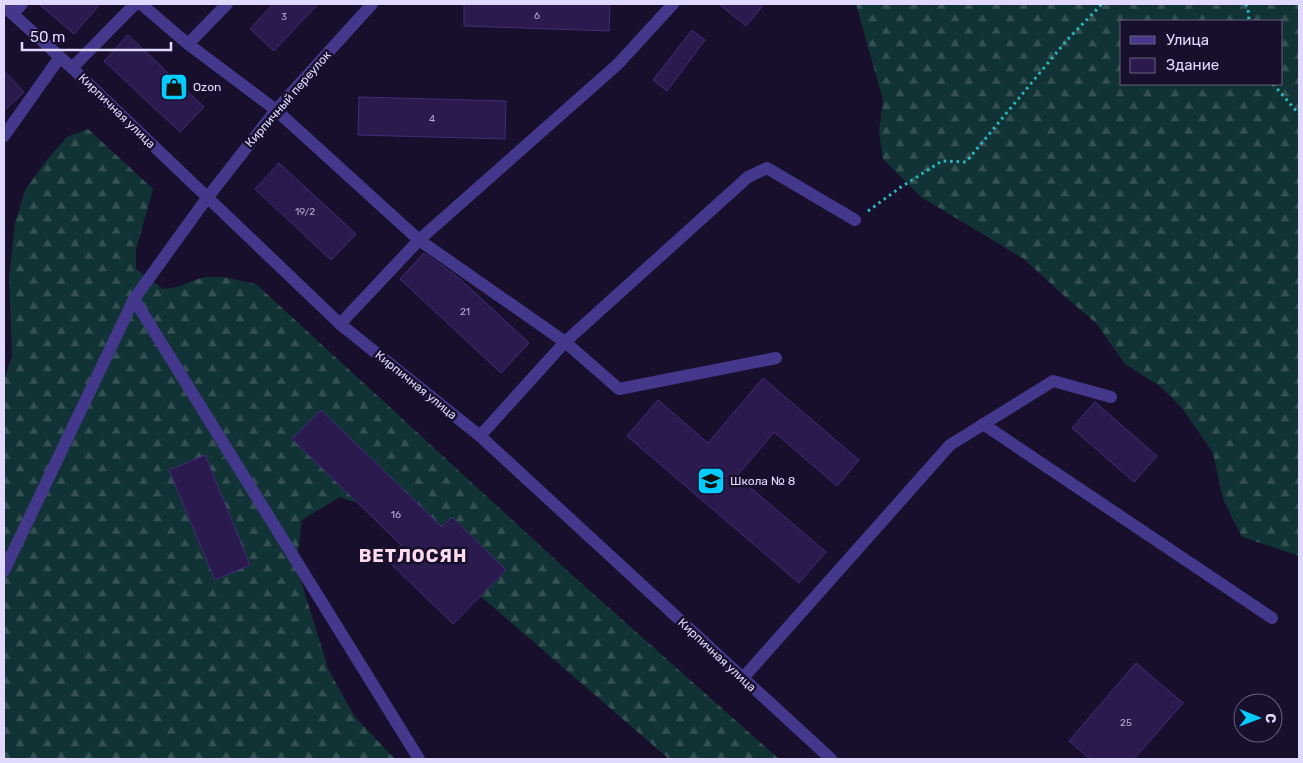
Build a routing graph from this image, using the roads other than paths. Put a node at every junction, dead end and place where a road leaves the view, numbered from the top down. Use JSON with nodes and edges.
{"nodes":[{"id":1,"x":22,"y":4,"type":"edge"},
{"id":2,"x":135,"y":4,"type":"edge"},
{"id":3,"x":141,"y":4,"type":"edge"},
{"id":4,"x":227,"y":4,"type":"edge"},
{"id":5,"x":372,"y":4,"type":"edge"},
{"id":6,"x":673,"y":4,"type":"edge"},
{"id":7,"x":8,"y":10,"type":"edge"},
{"id":8,"x":188,"y":44,"type":"junction"},
{"id":9,"x":60,"y":57,"type":"junction"},
{"id":10,"x":72,"y":68,"type":"junction"},
{"id":11,"x":276,"y":110,"type":"junction"},
{"id":12,"x":4,"y":136,"type":"edge"},
{"id":13,"x":207,"y":198,"type":"junction"},
{"id":14,"x":855,"y":220,"type":"road end"},
{"id":15,"x":419,"y":240,"type":"junction"},
{"id":16,"x":134,"y":299,"type":"junction"},
{"id":17,"x":340,"y":324,"type":"junction"},
{"id":18,"x":564,"y":342,"type":"junction"},
{"id":19,"x":776,"y":358,"type":"dead end"},
{"id":20,"x":1111,"y":398,"type":"dead end"},
{"id":21,"x":983,"y":424,"type":"junction"},
{"id":22,"x":480,"y":436,"type":"junction"},
{"id":23,"x":4,"y":570,"type":"edge"},
{"id":24,"x":1272,"y":618,"type":"dead end"},
{"id":25,"x":743,"y":678,"type":"junction"},
{"id":26,"x":419,"y":759,"type":"edge"},
{"id":27,"x":831,"y":759,"type":"edge"}],
"edges":[{"from":1,"to":7,"type":"street"},
{"from":2,"to":10,"type":"street"},
{"from":3,"to":8,"type":"street"},
{"from":4,"to":8,"type":"street"},
{"from":5,"to":11,"type":"street","name":"Кирпичный переулок"},
{"from":6,"to":15,"type":"street"},
{"from":7,"to":9,"type":"street","name":"Кирпичная улица"},
{"from":8,"to":11,"type":"street"},
{"from":9,"to":10,"type":"street","name":"Кирпичная улица"},
{"from":9,"to":12,"type":"street"},
{"from":10,"to":13,"type":"street","name":"Кирпичная улица"},
{"from":11,"to":13,"type":"street","name":"Кирпичный переулок"},
{"from":11,"to":15,"type":"street"},
{"from":13,"to":16,"type":"street","name":"Кирпичный переулок"},
{"from":13,"to":17,"type":"street","name":"Кирпичная улица"},
{"from":14,"to":18,"type":"street"},
{"from":15,"to":17,"type":"street"},
{"from":15,"to":18,"type":"street"},
{"from":16,"to":23,"type":"street","name":"Кирпичный переулок"},
{"from":16,"to":26,"type":"street"},
{"from":17,"to":22,"type":"street","name":"Кирпичная улица"},
{"from":18,"to":19,"type":"street"},
{"from":18,"to":22,"type":"street"},
{"from":20,"to":21,"type":"street"},
{"from":21,"to":24,"type":"street"},
{"from":21,"to":25,"type":"street"},
{"from":22,"to":25,"type":"street","name":"Кирпичная улица"},
{"from":25,"to":27,"type":"street","name":"Кирпичная улица"}]}
